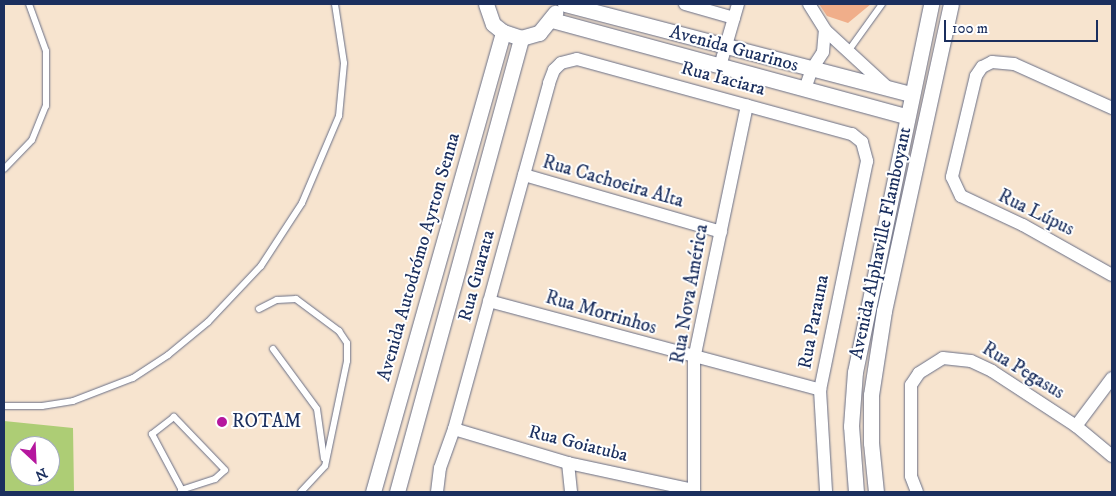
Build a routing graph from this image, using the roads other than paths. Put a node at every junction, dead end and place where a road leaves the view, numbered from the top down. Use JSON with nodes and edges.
{"nodes":[{"id":1,"x":30,"y":4,"type":"edge"},
{"id":2,"x":335,"y":4,"type":"edge"},
{"id":3,"x":486,"y":4,"type":"edge"},
{"id":4,"x":557,"y":4,"type":"edge"},
{"id":5,"x":565,"y":4,"type":"edge"},
{"id":6,"x":685,"y":4,"type":"edge"},
{"id":7,"x":738,"y":4,"type":"edge"},
{"id":8,"x":809,"y":4,"type":"edge"},
{"id":9,"x":882,"y":4,"type":"edge"},
{"id":10,"x":931,"y":4,"type":"edge"},
{"id":11,"x":951,"y":4,"type":"edge"},
{"id":12,"x":734,"y":18,"type":"junction"},
{"id":13,"x":552,"y":20,"type":"junction"},
{"id":14,"x":825,"y":30,"type":"junction"},
{"id":15,"x":502,"y":32,"type":"junction"},
{"id":16,"x":520,"y":38,"type":"junction"},
{"id":17,"x":726,"y":47,"type":"junction"},
{"id":18,"x":849,"y":50,"type":"junction"},
{"id":19,"x":720,"y":66,"type":"junction"},
{"id":20,"x":812,"y":69,"type":"junction"},
{"id":21,"x":554,"y":70,"type":"joint"},
{"id":22,"x":888,"y":88,"type":"junction"},
{"id":23,"x":805,"y":89,"type":"junction"},
{"id":24,"x":911,"y":94,"type":"junction"},
{"id":25,"x":747,"y":105,"type":"junction"},
{"id":26,"x":1112,"y":108,"type":"edge"},
{"id":27,"x":906,"y":116,"type":"junction"},
{"id":28,"x":867,"y":161,"type":"joint"},
{"id":29,"x":4,"y":169,"type":"edge"},
{"id":30,"x":524,"y":175,"type":"junction"},
{"id":31,"x":887,"y":225,"type":"junction"},
{"id":32,"x":903,"y":228,"type":"junction"},
{"id":33,"x":720,"y":232,"type":"junction"},
{"id":34,"x":1112,"y":275,"type":"edge"},
{"id":35,"x":489,"y":301,"type":"junction"},
{"id":36,"x":259,"y":309,"type":"dead end"},
{"id":37,"x":274,"y":349,"type":"dead end"},
{"id":38,"x":694,"y":359,"type":"junction"},
{"id":39,"x":1112,"y":378,"type":"edge"},
{"id":40,"x":820,"y":390,"type":"junction"},
{"id":41,"x":4,"y":406,"type":"edge"},
{"id":42,"x":1076,"y":426,"type":"junction"},
{"id":43,"x":454,"y":429,"type":"junction"},
{"id":44,"x":1112,"y":456,"type":"edge"},
{"id":45,"x":568,"y":463,"type":"junction"},
{"id":46,"x":325,"y":466,"type":"junction"},
{"id":47,"x":182,"y":491,"type":"edge"},
{"id":48,"x":694,"y":491,"type":"edge"},
{"id":49,"x":301,"y":492,"type":"edge"},
{"id":50,"x":373,"y":492,"type":"edge"},
{"id":51,"x":398,"y":492,"type":"edge"},
{"id":52,"x":437,"y":492,"type":"edge"},
{"id":53,"x":571,"y":492,"type":"edge"},
{"id":54,"x":826,"y":492,"type":"edge"},
{"id":55,"x":856,"y":492,"type":"edge"},
{"id":56,"x":876,"y":492,"type":"edge"},
{"id":57,"x":917,"y":492,"type":"edge"}],
"edges":[{"from":1,"to":29,"type":"lane"},
{"from":2,"to":41,"type":"lane"},
{"from":3,"to":15,"type":"street"},
{"from":4,"to":13,"type":"street"},
{"from":5,"to":17,"type":"street","name":"Avenida Guarinos"},
{"from":6,"to":12,"type":"street"},
{"from":7,"to":12,"type":"street"},
{"from":8,"to":14,"type":"street"},
{"from":9,"to":18,"type":"lane"},
{"from":10,"to":24,"type":"street","name":"Avenida Alphaville Flamboyant"},
{"from":11,"to":32,"type":"street","name":"Avenida Alphaville Flamboyant"},
{"from":12,"to":17,"type":"street"},
{"from":13,"to":16,"type":"street"},
{"from":13,"to":19,"type":"street","name":"Avenida Guarinos"},
{"from":14,"to":18,"type":"street"},
{"from":14,"to":20,"type":"street"},
{"from":15,"to":16,"type":"street"},
{"from":15,"to":50,"type":"street","name":"Avenida Autodrómo Ayrton Senna"},
{"from":16,"to":51,"type":"street","name":"Avenida Autodrómo Ayrton Senna"},
{"from":17,"to":19,"type":"street"},
{"from":17,"to":20,"type":"street","name":"Avenida Guarinos"},
{"from":18,"to":22,"type":"street"},
{"from":19,"to":23,"type":"street","name":"Avenida Guarinos"},
{"from":20,"to":22,"type":"street","name":"Avenida Guarinos"},
{"from":20,"to":23,"type":"street"},
{"from":21,"to":25,"type":"street","name":"Rua Iaciara"},
{"from":21,"to":30,"type":"street","name":"Rua Guarata"},
{"from":22,"to":24,"type":"street","name":"Avenida Guarinos"},
{"from":23,"to":27,"type":"street","name":"Avenida Guarinos"},
{"from":24,"to":27,"type":"street","name":"Avenida Alphaville Flamboyant"},
{"from":25,"to":28,"type":"street","name":"Rua Iaciara"},
{"from":25,"to":33,"type":"street","name":"Rua Nova América"},
{"from":26,"to":34,"type":"street","name":"Rua Lúpus"},
{"from":27,"to":31,"type":"street","name":"Avenida Alphaville Flamboyant"},
{"from":28,"to":40,"type":"street","name":"Rua Parauna"},
{"from":30,"to":33,"type":"street","name":"Rua Cachoeira Alta"},
{"from":30,"to":35,"type":"street","name":"Rua Guarata"},
{"from":31,"to":32,"type":"street"},
{"from":31,"to":55,"type":"street","name":"Avenida Alphaville Flamboyant"},
{"from":32,"to":56,"type":"street","name":"Avenida Alphaville Flamboyant"},
{"from":33,"to":38,"type":"street","name":"Rua Nova América"},
{"from":35,"to":38,"type":"street","name":"Rua Morrinhos"},
{"from":35,"to":43,"type":"street","name":"Rua Guarata"},
{"from":36,"to":46,"type":"lane"},
{"from":37,"to":46,"type":"lane"},
{"from":38,"to":40,"type":"street","name":"Rua Morrinhos"},
{"from":38,"to":48,"type":"street","name":"Rua Nova América"},
{"from":39,"to":42,"type":"street"},
{"from":40,"to":54,"type":"street","name":"Rua Parauna"},
{"from":42,"to":44,"type":"street","name":"Rua Pegasus"},
{"from":42,"to":57,"type":"street","name":"Rua Pegasus"},
{"from":43,"to":45,"type":"street","name":"Rua Goiatuba"},
{"from":43,"to":52,"type":"street","name":"Rua Guarata"},
{"from":45,"to":48,"type":"street","name":"Rua Goiatuba"},
{"from":45,"to":53,"type":"street"},
{"from":46,"to":49,"type":"lane"},
{"from":47,"to":47,"type":"lane"}]}
